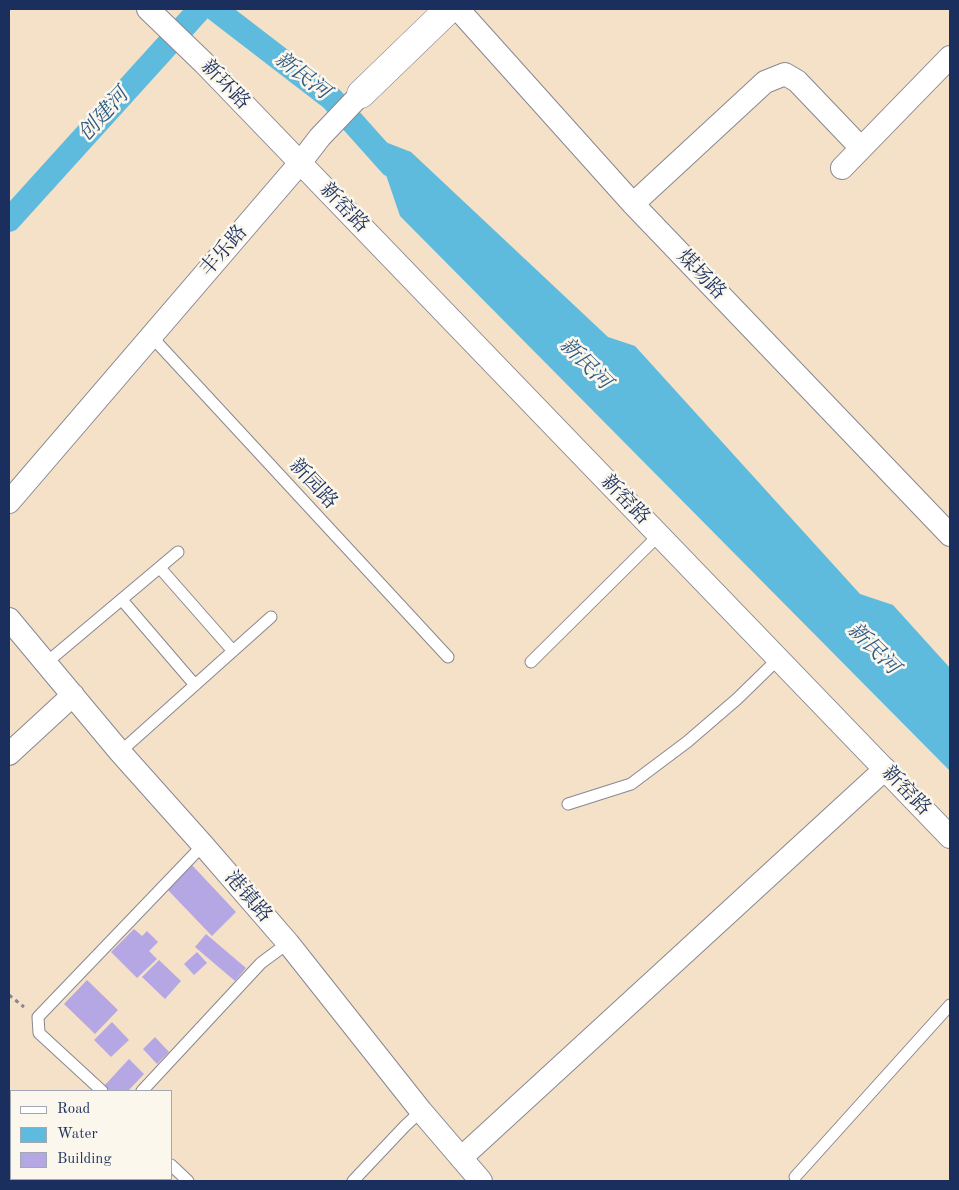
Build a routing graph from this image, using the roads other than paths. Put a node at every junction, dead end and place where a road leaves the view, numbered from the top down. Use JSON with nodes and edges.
{"nodes":[{"id":1,"x":148,"y":9,"type":"edge"},
{"id":2,"x":449,"y":9,"type":"edge"},
{"id":3,"x":458,"y":9,"type":"edge"},
{"id":4,"x":950,"y":58,"type":"edge"},
{"id":5,"x":361,"y":94,"type":"joint"},
{"id":6,"x":860,"y":148,"type":"junction"},
{"id":7,"x":300,"y":163,"type":"junction"},
{"id":8,"x":842,"y":168,"type":"dead end"},
{"id":9,"x":633,"y":204,"type":"junction"},
{"id":10,"x":151,"y":336,"type":"junction"},
{"id":11,"x":9,"y":502,"type":"edge"},
{"id":12,"x":659,"y":535,"type":"junction"},
{"id":13,"x":950,"y":535,"type":"edge"},
{"id":14,"x":178,"y":552,"type":"dead end"},
{"id":15,"x":160,"y":568,"type":"junction"},
{"id":16,"x":122,"y":600,"type":"junction"},
{"id":17,"x":271,"y":617,"type":"dead end"},
{"id":18,"x":9,"y":619,"type":"edge"},
{"id":19,"x":233,"y":651,"type":"junction"},
{"id":20,"x":448,"y":657,"type":"dead end"},
{"id":21,"x":778,"y":659,"type":"junction"},
{"id":22,"x":531,"y":662,"type":"dead end"},
{"id":23,"x":46,"y":663,"type":"junction"},
{"id":24,"x":195,"y":685,"type":"junction"},
{"id":25,"x":73,"y":695,"type":"junction"},
{"id":26,"x":120,"y":752,"type":"junction"},
{"id":27,"x":9,"y":754,"type":"edge"},
{"id":28,"x":885,"y":769,"type":"junction"},
{"id":29,"x":568,"y":804,"type":"dead end"},
{"id":30,"x":950,"y":837,"type":"edge"},
{"id":31,"x":203,"y":845,"type":"junction"},
{"id":32,"x":288,"y":943,"type":"junction"},
{"id":33,"x":950,"y":1006,"type":"edge"},
{"id":34,"x":101,"y":1090,"type":"edge"},
{"id":35,"x":143,"y":1090,"type":"edge"},
{"id":36,"x":421,"y":1111,"type":"junction"},
{"id":37,"x":461,"y":1158,"type":"junction"},
{"id":38,"x":172,"y":1166,"type":"edge"},
{"id":39,"x":795,"y":1177,"type":"dead end"},
{"id":40,"x":188,"y":1181,"type":"edge"},
{"id":41,"x":353,"y":1181,"type":"edge"},
{"id":42,"x":481,"y":1181,"type":"edge"}],
"edges":[{"from":1,"to":7,"type":"street","name":"新环路"},
{"from":2,"to":5,"type":"street","name":"丰乐路"},
{"from":3,"to":9,"type":"street","name":"煤场路"},
{"from":4,"to":6,"type":"street"},
{"from":5,"to":7,"type":"street","name":"丰乐路"},
{"from":6,"to":8,"type":"street"},
{"from":6,"to":9,"type":"street"},
{"from":7,"to":10,"type":"street","name":"丰乐路"},
{"from":7,"to":12,"type":"street","name":"新窑路"},
{"from":9,"to":13,"type":"street","name":"煤场路"},
{"from":10,"to":11,"type":"street","name":"丰乐路"},
{"from":10,"to":20,"type":"lane","name":"新园路"},
{"from":12,"to":21,"type":"street","name":"新窑路"},
{"from":12,"to":22,"type":"lane"},
{"from":14,"to":15,"type":"lane"},
{"from":15,"to":16,"type":"lane"},
{"from":15,"to":19,"type":"lane"},
{"from":16,"to":23,"type":"lane"},
{"from":16,"to":24,"type":"lane"},
{"from":17,"to":19,"type":"lane"},
{"from":18,"to":23,"type":"street","name":"港镇路"},
{"from":19,"to":24,"type":"lane"},
{"from":21,"to":28,"type":"street","name":"新窑路"},
{"from":21,"to":29,"type":"lane"},
{"from":23,"to":25,"type":"street","name":"港镇路"},
{"from":24,"to":26,"type":"lane"},
{"from":25,"to":26,"type":"street","name":"港镇路"},
{"from":25,"to":27,"type":"street"},
{"from":26,"to":31,"type":"street","name":"港镇路"},
{"from":28,"to":30,"type":"street","name":"新窑路"},
{"from":28,"to":37,"type":"street"},
{"from":31,"to":32,"type":"street","name":"港镇路"},
{"from":31,"to":34,"type":"lane"},
{"from":32,"to":35,"type":"lane"},
{"from":32,"to":36,"type":"street","name":"港镇路"},
{"from":33,"to":39,"type":"lane"},
{"from":36,"to":37,"type":"street","name":"港镇路"},
{"from":36,"to":41,"type":"lane"},
{"from":37,"to":42,"type":"street","name":"港镇路"},
{"from":38,"to":40,"type":"lane"}]}
